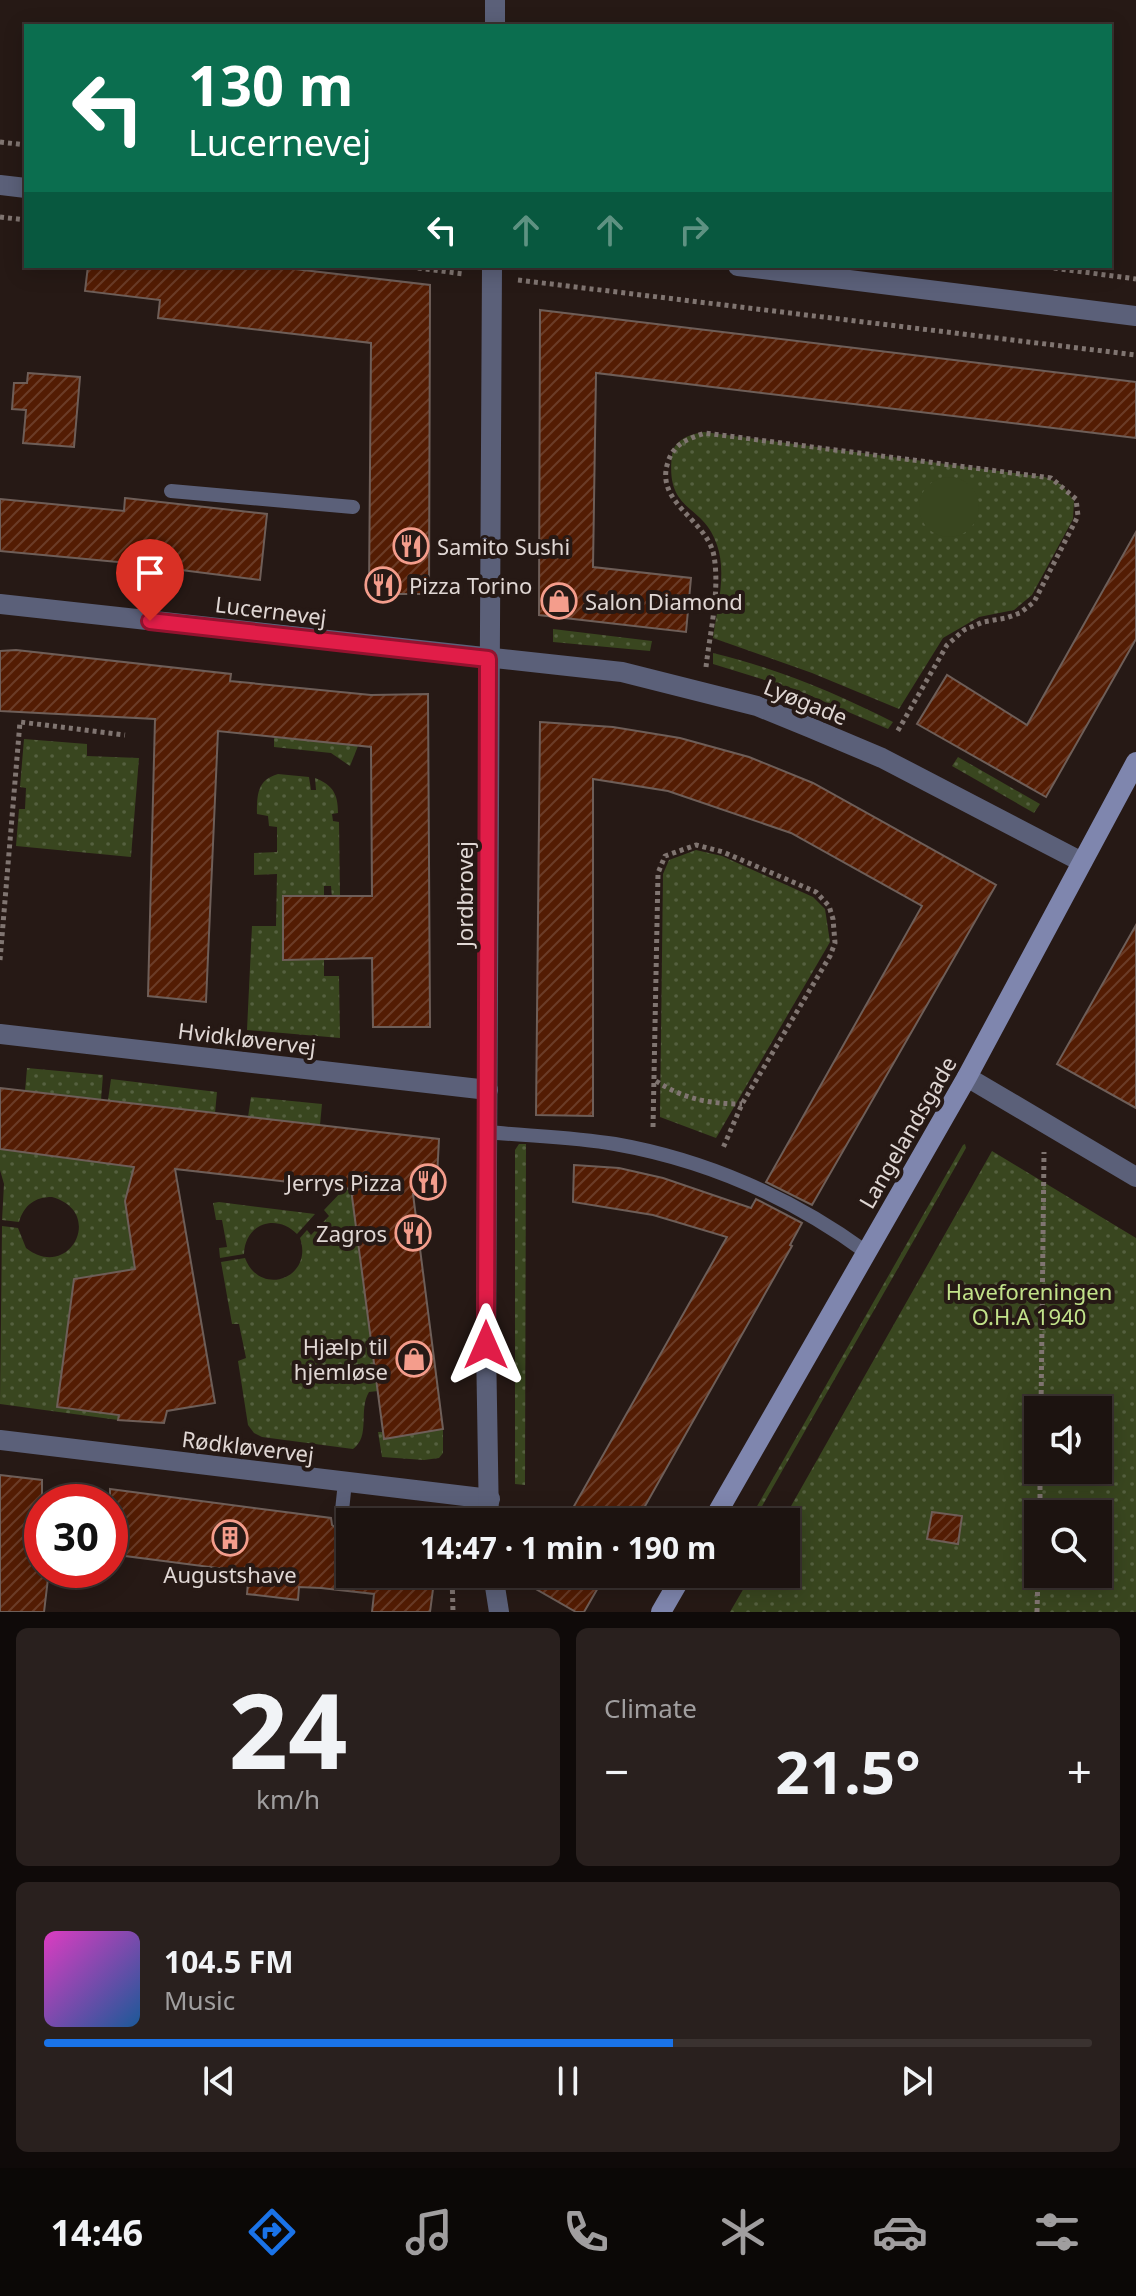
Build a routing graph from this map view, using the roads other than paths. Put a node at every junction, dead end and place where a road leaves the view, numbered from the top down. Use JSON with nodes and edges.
{"nodes":[{"id":1,"x":495,"y":0,"type":"edge"},
{"id":2,"x":495,"y":24,"type":"edge"},
{"id":3,"x":0,"y":185,"type":"edge"},
{"id":4,"x":24,"y":188,"type":"edge"},
{"id":5,"x":754,"y":268,"type":"edge"},
{"id":6,"x":492,"y":272,"type":"edge"},
{"id":7,"x":1136,"y":316,"type":"edge"},
{"id":8,"x":171,"y":491,"type":"dead end"},
{"id":9,"x":353,"y":507,"type":"dead end"},
{"id":10,"x":0,"y":604,"type":"edge"},
{"id":11,"x":488,"y":659,"type":"junction"},
{"id":12,"x":1136,"y":762,"type":"edge"},
{"id":13,"x":1082,"y":862,"type":"junction"},
{"id":14,"x":0,"y":1034,"type":"edge"},
{"id":15,"x":967,"y":1077,"type":"junction"},
{"id":16,"x":488,"y":1090,"type":"junction"},
{"id":17,"x":487,"y":1132,"type":"junction"},
{"id":18,"x":1136,"y":1177,"type":"edge"},
{"id":19,"x":866,"y":1252,"type":"junction"},
{"id":20,"x":0,"y":1440,"type":"edge"},
{"id":21,"x":345,"y":1482,"type":"junction"},
{"id":22,"x":490,"y":1499,"type":"junction"},
{"id":23,"x":342,"y":1508,"type":"edge"},
{"id":24,"x":490,"y":1508,"type":"edge"},
{"id":25,"x":720,"y":1508,"type":"edge"},
{"id":26,"x":495,"y":1588,"type":"edge"},
{"id":27,"x":675,"y":1588,"type":"edge"},
{"id":28,"x":499,"y":1612,"type":"edge"},
{"id":29,"x":661,"y":1612,"type":"edge"}],
"edges":[{"from":1,"to":2,"type":"street"},
{"from":3,"to":4,"type":"street"},
{"from":5,"to":7,"type":"street"},
{"from":6,"to":11,"type":"street","name":"Jordbrovej"},
{"from":8,"to":9,"type":"lane"},
{"from":10,"to":11,"type":"street","name":"Lucernevej"},
{"from":11,"to":13,"type":"street","name":"Lyøgade"},
{"from":11,"to":16,"type":"street","name":"Jordbrovej"},
{"from":12,"to":13,"type":"street","name":"Langelandsgade"},
{"from":13,"to":15,"type":"street","name":"Langelandsgade"},
{"from":14,"to":16,"type":"street","name":"Hvidkløvervej"},
{"from":15,"to":18,"type":"street"},
{"from":15,"to":19,"type":"street","name":"Langelandsgade"},
{"from":16,"to":17,"type":"street","name":"Jordbrovej"},
{"from":17,"to":19,"type":"lane"},
{"from":17,"to":22,"type":"street","name":"Jordbrovej"},
{"from":19,"to":25,"type":"street","name":"Langelandsgade"},
{"from":20,"to":21,"type":"street","name":"Rødkløvervej"},
{"from":21,"to":22,"type":"street","name":"Rødkløvervej"},
{"from":21,"to":23,"type":"lane"},
{"from":22,"to":24,"type":"street","name":"Jordbrovej"},
{"from":26,"to":28,"type":"street"},
{"from":27,"to":29,"type":"street"}]}
